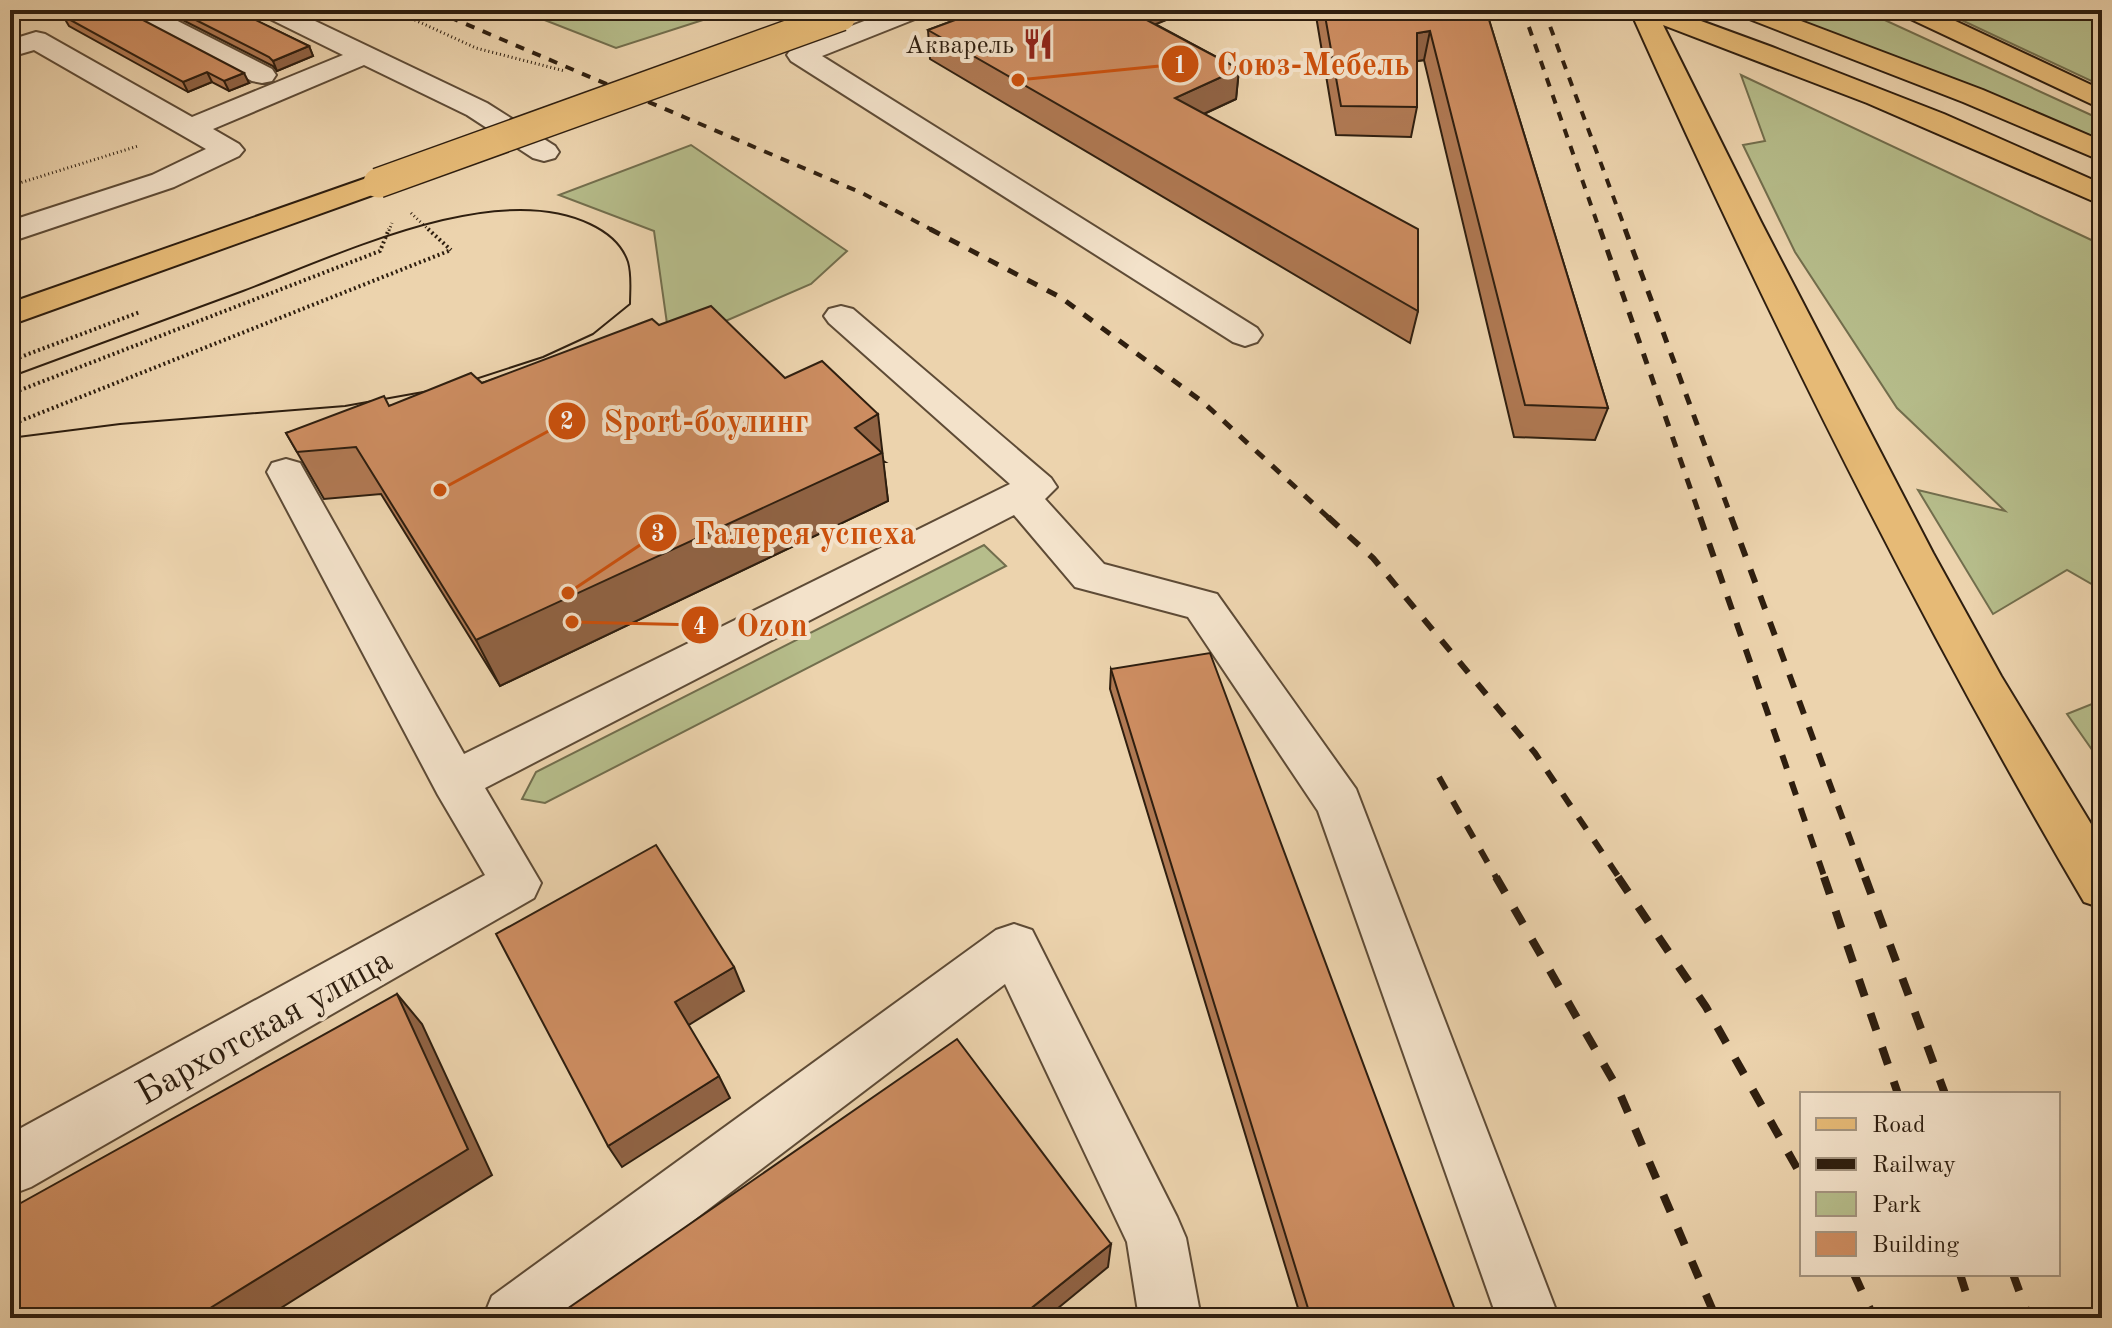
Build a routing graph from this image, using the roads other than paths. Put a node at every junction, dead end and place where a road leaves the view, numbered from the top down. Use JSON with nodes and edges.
{"nodes":[{"id":1,"x":136,"y":10,"type":"edge"},
{"id":2,"x":271,"y":10,"type":"edge"},
{"id":3,"x":858,"y":10,"type":"edge"},
{"id":4,"x":916,"y":10,"type":"edge"},
{"id":5,"x":1645,"y":10,"type":"edge"},
{"id":6,"x":1748,"y":10,"type":"edge"},
{"id":7,"x":1911,"y":10,"type":"edge"},
{"id":8,"x":10,"y":49,"type":"edge"},
{"id":9,"x":365,"y":55,"type":"junction"},
{"id":10,"x":262,"y":75,"type":"dead end"},
{"id":11,"x":2102,"y":101,"type":"edge"},
{"id":12,"x":191,"y":128,"type":"junction"},
{"id":13,"x":544,"y":152,"type":"dead end"},
{"id":14,"x":2102,"y":152,"type":"edge"},
{"id":15,"x":2102,"y":196,"type":"edge"},
{"id":16,"x":10,"y":232,"type":"edge"},
{"id":17,"x":10,"y":315,"type":"edge"},
{"id":18,"x":841,"y":316,"type":"dead end"},
{"id":19,"x":1245,"y":335,"type":"dead end"},
{"id":20,"x":286,"y":472,"type":"dead end"},
{"id":21,"x":1019,"y":495,"type":"junction"},
{"id":22,"x":1990,"y":697,"type":"junction"},
{"id":23,"x":455,"y":781,"type":"junction"},
{"id":24,"x":2102,"y":839,"type":"edge"},
{"id":25,"x":2102,"y":886,"type":"edge"},
{"id":26,"x":10,"y":1166,"type":"edge"},
{"id":27,"x":514,"y":1318,"type":"edge"},
{"id":28,"x":1170,"y":1318,"type":"edge"},
{"id":29,"x":1528,"y":1318,"type":"edge"}],
"edges":[{"from":1,"to":10,"type":"street"},
{"from":2,"to":9,"type":"street"},
{"from":3,"to":17,"type":"main road","bridge":true},
{"from":4,"to":19,"type":"street"},
{"from":5,"to":15,"type":"main road"},
{"from":5,"to":22,"type":"main road"},
{"from":6,"to":14,"type":"main road"},
{"from":7,"to":11,"type":"main road"},
{"from":8,"to":12,"type":"street"},
{"from":9,"to":12,"type":"street"},
{"from":9,"to":13,"type":"street"},
{"from":12,"to":16,"type":"street"},
{"from":18,"to":21,"type":"street"},
{"from":20,"to":23,"type":"street"},
{"from":21,"to":23,"type":"street"},
{"from":21,"to":29,"type":"street"},
{"from":22,"to":24,"type":"main road"},
{"from":22,"to":25,"type":"main road"},
{"from":23,"to":26,"type":"street","name":"Бархотская улица"},
{"from":27,"to":28,"type":"street"}]}
